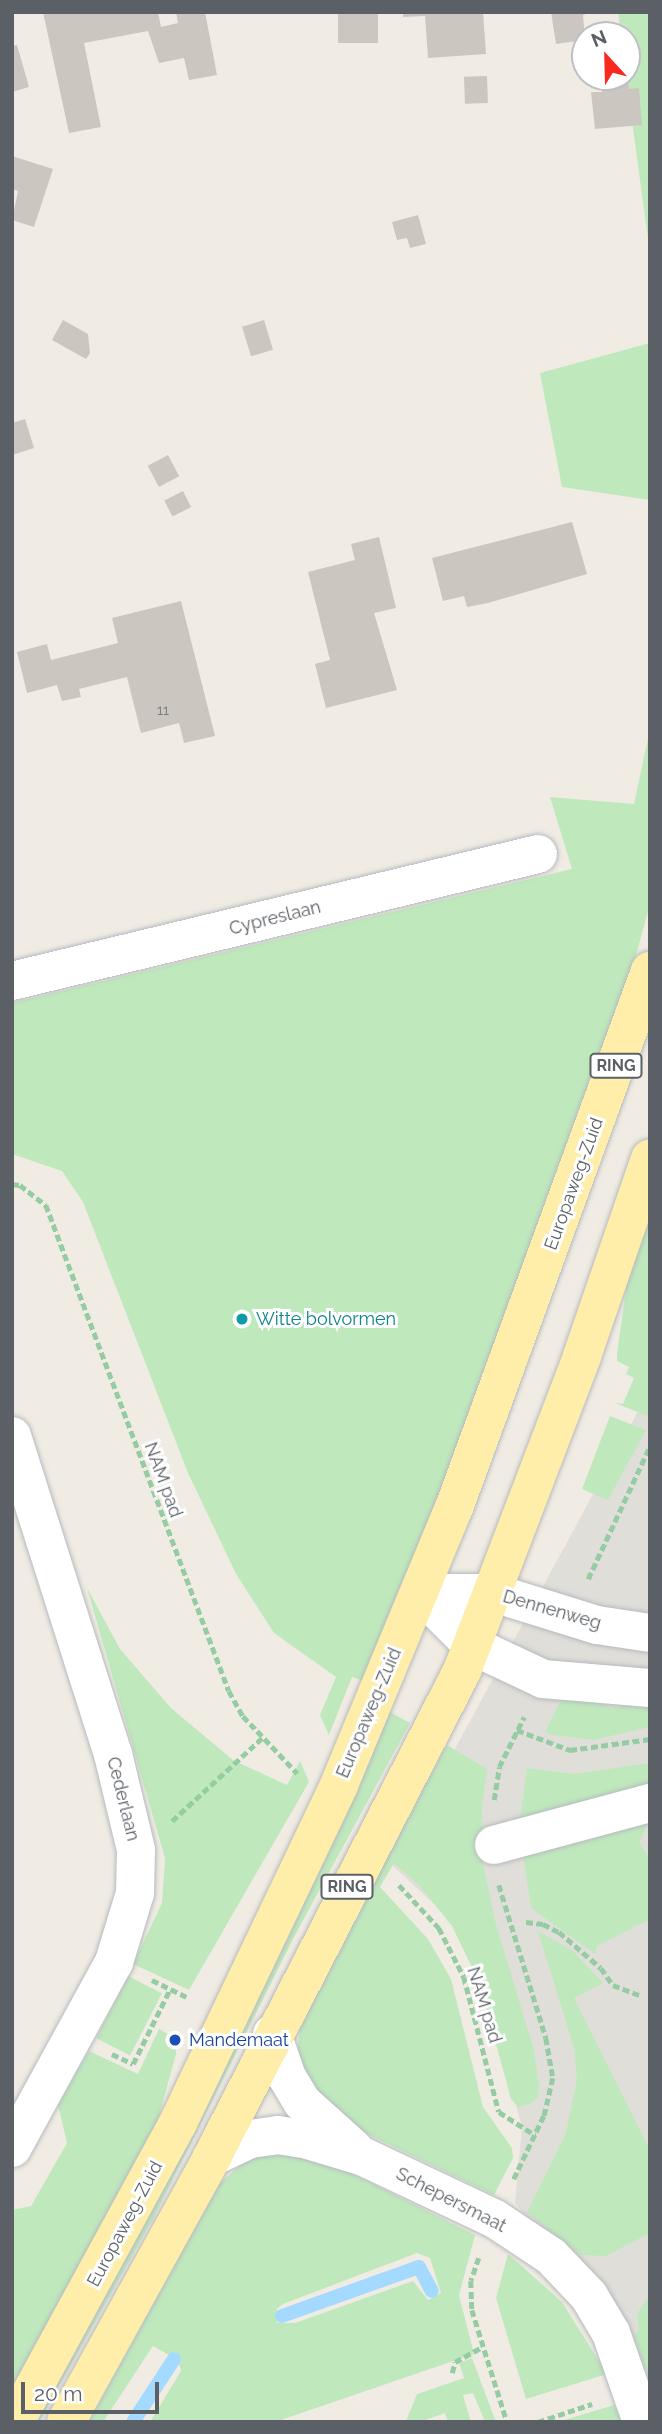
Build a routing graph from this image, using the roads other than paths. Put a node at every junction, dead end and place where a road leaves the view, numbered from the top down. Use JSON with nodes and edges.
{"nodes":[{"id":1,"x":538,"y":854,"type":"dead end"},
{"id":2,"x":649,"y":977,"type":"edge"},
{"id":3,"x":12,"y":981,"type":"edge"},
{"id":4,"x":650,"y":1158,"type":"edge"},
{"id":5,"x":12,"y":1436,"type":"edge"},
{"id":6,"x":420,"y":1593,"type":"junction"},
{"id":7,"x":494,"y":1593,"type":"junction"},
{"id":8,"x":650,"y":1633,"type":"edge"},
{"id":9,"x":473,"y":1646,"type":"junction"},
{"id":10,"x":650,"y":1688,"type":"edge"},
{"id":11,"x":650,"y":1804,"type":"edge"},
{"id":12,"x":494,"y":1845,"type":"dead end"},
{"id":13,"x":272,"y":2034,"type":"junction"},
{"id":14,"x":12,"y":2148,"type":"edge"},
{"id":15,"x":212,"y":2157,"type":"junction"},
{"id":16,"x":364,"y":2157,"type":"junction"},
{"id":17,"x":638,"y":2407,"type":"edge"},
{"id":18,"x":15,"y":2422,"type":"edge"},
{"id":19,"x":66,"y":2422,"type":"edge"}],
"edges":[{"from":1,"to":3,"type":"street","name":"Cypreslaan"},
{"from":2,"to":6,"type":"main road","name":"Europaweg-Zuid","number":"RING"},
{"from":4,"to":7,"type":"main road","number":"RING"},
{"from":5,"to":14,"type":"street","name":"Cederlaan"},
{"from":6,"to":7,"type":"street","name":"Dennenweg"},
{"from":6,"to":9,"type":"street"},
{"from":6,"to":18,"type":"main road","name":"Europaweg-Zuid","number":"RING"},
{"from":7,"to":8,"type":"street","name":"Dennenweg"},
{"from":7,"to":9,"type":"main road","number":"RING"},
{"from":9,"to":10,"type":"street"},
{"from":9,"to":13,"type":"main road","number":"RING"},
{"from":11,"to":12,"type":"street"},
{"from":13,"to":15,"type":"main road","number":"RING"},
{"from":13,"to":16,"type":"street","name":"Schepersmaat"},
{"from":15,"to":16,"type":"street","name":"Schepersmaat"},
{"from":15,"to":19,"type":"main road","number":"RING"},
{"from":16,"to":17,"type":"street","name":"Schepersmaat"}]}
